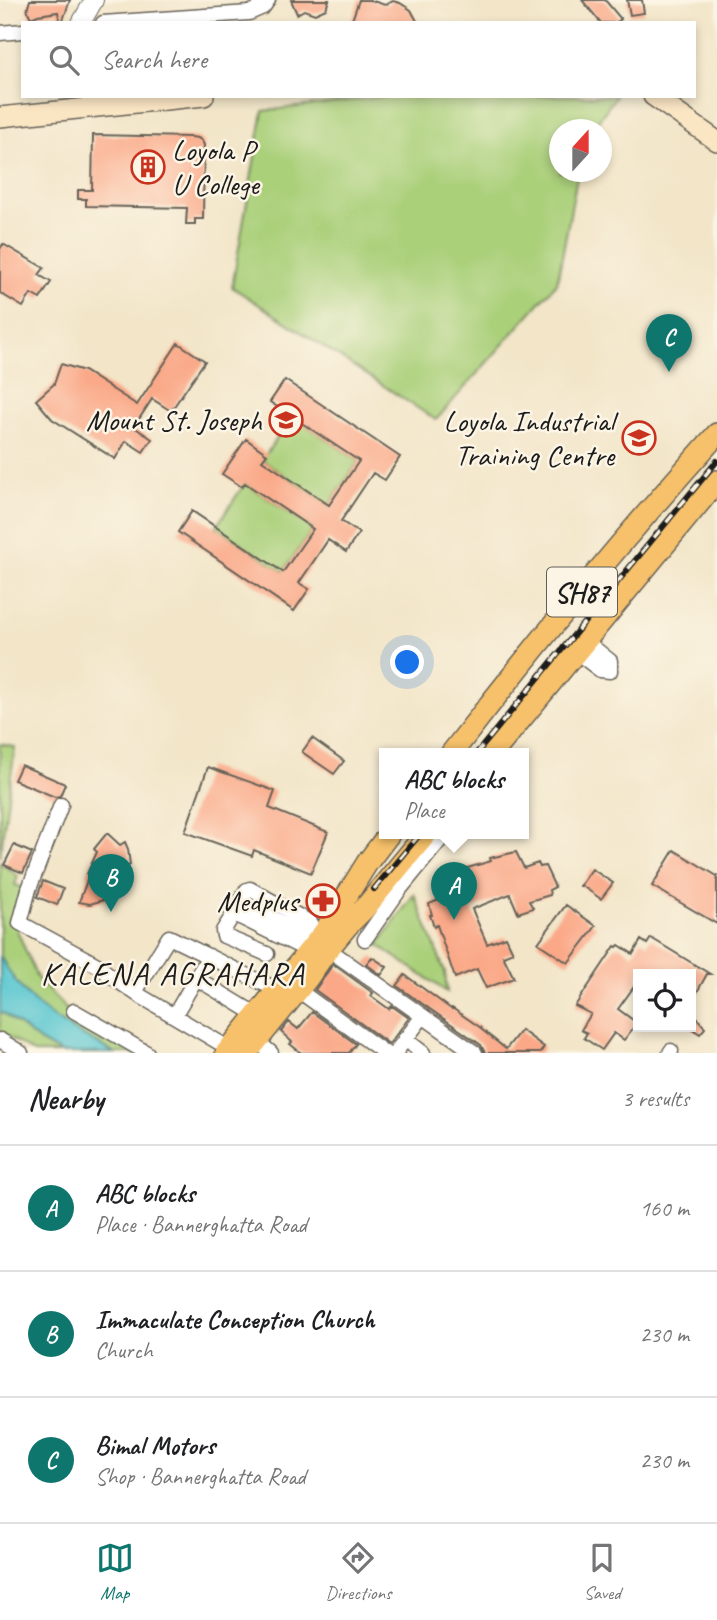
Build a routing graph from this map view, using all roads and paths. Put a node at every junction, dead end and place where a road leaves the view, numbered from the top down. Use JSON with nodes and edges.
{"nodes":[{"id":1,"x":94,"y":0,"type":"edge"},
{"id":2,"x":266,"y":4,"type":"edge"},
{"id":3,"x":83,"y":13,"type":"edge"},
{"id":4,"x":214,"y":19,"type":"edge"},
{"id":5,"x":159,"y":21,"type":"edge"},
{"id":6,"x":21,"y":30,"type":"edge"},
{"id":7,"x":0,"y":33,"type":"edge"},
{"id":8,"x":166,"y":98,"type":"edge"},
{"id":9,"x":656,"y":98,"type":"edge"},
{"id":10,"x":53,"y":104,"type":"edge"},
{"id":11,"x":0,"y":117,"type":"edge"},
{"id":12,"x":717,"y":141,"type":"edge"},
{"id":13,"x":717,"y":434,"type":"edge"},
{"id":14,"x":717,"y":481,"type":"edge"},
{"id":15,"x":456,"y":748,"type":"edge"},
{"id":16,"x":497,"y":748,"type":"edge"},
{"id":17,"x":61,"y":805,"type":"dead end"},
{"id":18,"x":386,"y":839,"type":"edge"},
{"id":19,"x":392,"y":839,"type":"edge"},
{"id":20,"x":422,"y":839,"type":"edge"},
{"id":21,"x":441,"y":839,"type":"edge"},
{"id":22,"x":409,"y":854,"type":"junction"},
{"id":23,"x":233,"y":915,"type":"junction"},
{"id":24,"x":365,"y":939,"type":"dead end"},
{"id":25,"x":316,"y":941,"type":"junction"},
{"id":26,"x":267,"y":954,"type":"dead end"},
{"id":27,"x":209,"y":956,"type":"junction"},
{"id":28,"x":196,"y":978,"type":"junction"},
{"id":29,"x":288,"y":990,"type":"junction"},
{"id":30,"x":135,"y":992,"type":"junction"},
{"id":31,"x":74,"y":1011,"type":"dead end"},
{"id":32,"x":257,"y":1015,"type":"junction"},
{"id":33,"x":174,"y":1016,"type":"junction"},
{"id":34,"x":423,"y":1016,"type":"junction"},
{"id":35,"x":0,"y":1040,"type":"edge"},
{"id":36,"x":405,"y":1040,"type":"junction"},
{"id":37,"x":246,"y":1050,"type":"edge"},
{"id":38,"x":21,"y":1053,"type":"edge"},
{"id":39,"x":146,"y":1053,"type":"edge"},
{"id":40,"x":385,"y":1053,"type":"edge"},
{"id":41,"x":395,"y":1053,"type":"edge"},
{"id":42,"x":423,"y":1053,"type":"edge"},
{"id":43,"x":475,"y":1053,"type":"edge"}],
"edges":[{"from":1,"to":3,"type":"street"},
{"from":2,"to":4,"type":"street"},
{"from":4,"to":5,"type":"street"},
{"from":6,"to":7,"type":"street"},
{"from":8,"to":10,"type":"main road"},
{"from":9,"to":12,"type":"main road"},
{"from":10,"to":11,"type":"main road"},
{"from":13,"to":15,"type":"main road","number":"SH87"},
{"from":14,"to":16,"type":"main road","number":"SH87"},
{"from":17,"to":30,"type":"street"},
{"from":18,"to":25,"type":"main road"},
{"from":19,"to":22,"type":"main road"},
{"from":20,"to":22,"type":"main road"},
{"from":21,"to":24,"type":"street"},
{"from":22,"to":25,"type":"main road"},
{"from":23,"to":25,"type":"street"},
{"from":23,"to":25,"type":"street"},
{"from":23,"to":26,"type":"street"},
{"from":25,"to":29,"type":"main road"},
{"from":25,"to":34,"type":"street"},
{"from":27,"to":28,"type":"street"},
{"from":27,"to":29,"type":"street"},
{"from":27,"to":30,"type":"street"},
{"from":28,"to":32,"type":"street"},
{"from":28,"to":33,"type":"street"},
{"from":29,"to":32,"type":"main road"},
{"from":29,"to":37,"type":"main road"},
{"from":29,"to":40,"type":"street"},
{"from":30,"to":33,"type":"street"},
{"from":31,"to":39,"type":"street"},
{"from":32,"to":37,"type":"main road"},
{"from":33,"to":37,"type":"street"},
{"from":34,"to":36,"type":"street"},
{"from":34,"to":43,"type":"street"},
{"from":35,"to":38,"type":"street"},
{"from":36,"to":41,"type":"street"},
{"from":36,"to":42,"type":"street"}]}
